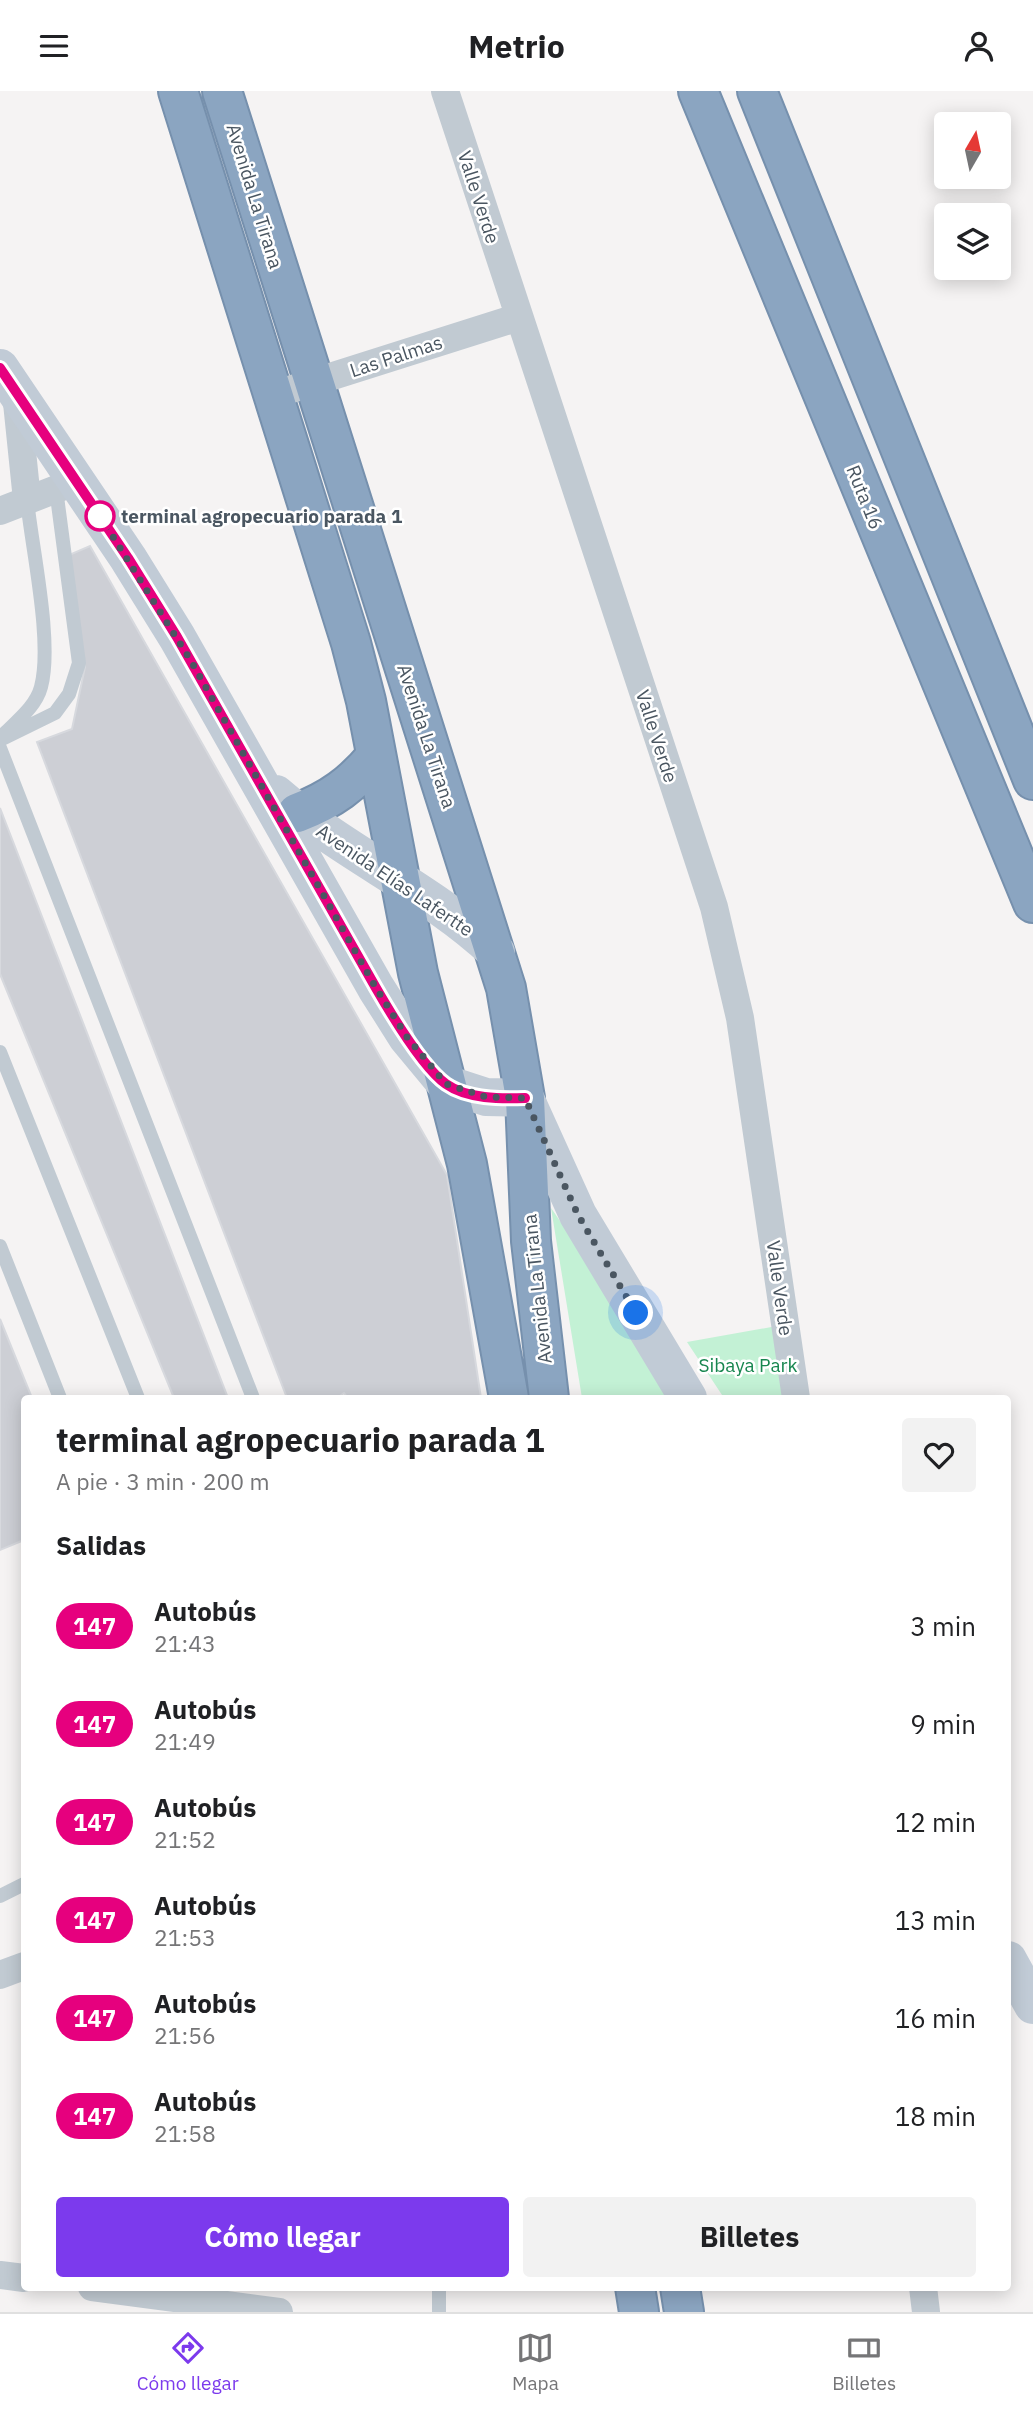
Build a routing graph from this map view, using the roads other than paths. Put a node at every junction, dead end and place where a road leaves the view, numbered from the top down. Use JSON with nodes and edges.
{"nodes":[{"id":1,"x":177,"y":91,"type":"edge"},
{"id":2,"x":222,"y":91,"type":"edge"},
{"id":3,"x":445,"y":91,"type":"edge"},
{"id":4,"x":698,"y":91,"type":"edge"},
{"id":5,"x":757,"y":91,"type":"edge"},
{"id":6,"x":519,"y":317,"type":"junction"},
{"id":7,"x":8,"y":379,"type":"edge"},
{"id":8,"x":313,"y":382,"type":"junction"},
{"id":9,"x":273,"y":395,"type":"junction"},
{"id":10,"x":66,"y":485,"type":"junction"},
{"id":11,"x":27,"y":500,"type":"junction"},
{"id":12,"x":0,"y":511,"type":"edge"},
{"id":13,"x":0,"y":739,"type":"edge"},
{"id":14,"x":0,"y":748,"type":"edge"},
{"id":15,"x":376,"y":756,"type":"junction"},
{"id":16,"x":1033,"y":780,"type":"edge"},
{"id":17,"x":261,"y":782,"type":"junction"},
{"id":18,"x":297,"y":813,"type":"junction"},
{"id":19,"x":398,"y":879,"type":"junction"},
{"id":20,"x":1033,"y":903,"type":"edge"},
{"id":21,"x":496,"y":952,"type":"junction"},
{"id":22,"x":0,"y":1052,"type":"edge"},
{"id":23,"x":446,"y":1084,"type":"junction"},
{"id":24,"x":525,"y":1098,"type":"junction"},
{"id":25,"x":0,"y":1246,"type":"edge"},
{"id":26,"x":59,"y":1395,"type":"edge"},
{"id":27,"x":137,"y":1395,"type":"edge"},
{"id":28,"x":252,"y":1395,"type":"edge"},
{"id":29,"x":509,"y":1395,"type":"edge"},
{"id":30,"x":549,"y":1395,"type":"edge"},
{"id":31,"x":686,"y":1395,"type":"edge"},
{"id":32,"x":796,"y":1395,"type":"edge"},
{"id":33,"x":21,"y":1886,"type":"edge"},
{"id":34,"x":0,"y":1896,"type":"edge"},
{"id":35,"x":1011,"y":1965,"type":"edge"},
{"id":36,"x":21,"y":1967,"type":"edge"},
{"id":37,"x":0,"y":1975,"type":"edge"},
{"id":38,"x":1033,"y":2005,"type":"edge"},
{"id":39,"x":0,"y":2275,"type":"edge"},
{"id":40,"x":21,"y":2278,"type":"edge"},
{"id":41,"x":103,"y":2291,"type":"edge"},
{"id":42,"x":439,"y":2291,"type":"edge"},
{"id":43,"x":636,"y":2291,"type":"edge"},
{"id":44,"x":681,"y":2291,"type":"edge"},
{"id":45,"x":923,"y":2291,"type":"edge"},
{"id":46,"x":133,"y":2302,"type":"edge"},
{"id":47,"x":279,"y":2312,"type":"edge"},
{"id":48,"x":439,"y":2312,"type":"edge"},
{"id":49,"x":639,"y":2312,"type":"edge"},
{"id":50,"x":684,"y":2312,"type":"edge"},
{"id":51,"x":926,"y":2312,"type":"edge"}],
"edges":[{"from":1,"to":9,"type":"highway"},
{"from":2,"to":8,"type":"highway","name":"Avenida La Tirana"},
{"from":3,"to":6,"type":"street","name":"Valle Verde"},
{"from":4,"to":20,"type":"highway","name":"Ruta 16"},
{"from":5,"to":16,"type":"highway"},
{"from":6,"to":8,"type":"street","name":"Las Palmas"},
{"from":6,"to":32,"type":"street","name":"Valle Verde"},
{"from":7,"to":10,"type":"street","name":"Avenida Elías Lafertte"},
{"from":7,"to":11,"type":"street"},
{"from":8,"to":9,"type":"street","name":"Las Palmas"},
{"from":8,"to":21,"type":"highway","name":"Avenida La Tirana"},
{"from":9,"to":15,"type":"highway"},
{"from":10,"to":11,"type":"street"},
{"from":10,"to":13,"type":"lane"},
{"from":10,"to":17,"type":"street","name":"Avenida Elías Lafertte"},
{"from":11,"to":12,"type":"street"},
{"from":11,"to":13,"type":"lane"},
{"from":14,"to":28,"type":"lane"},
{"from":15,"to":18,"type":"highway"},
{"from":15,"to":19,"type":"highway"},
{"from":17,"to":18,"type":"street","name":"Avenida Elías Lafertte"},
{"from":17,"to":23,"type":"street","name":"Avenida Elías Lafertte"},
{"from":18,"to":19,"type":"street","name":"Avenida Elías Lafertte"},
{"from":19,"to":21,"type":"street","name":"Avenida Elías Lafertte"},
{"from":19,"to":23,"type":"highway"},
{"from":21,"to":24,"type":"highway","name":"Avenida La Tirana"},
{"from":22,"to":27,"type":"lane"},
{"from":23,"to":24,"type":"street"},
{"from":23,"to":29,"type":"highway"},
{"from":24,"to":30,"type":"highway","name":"Avenida La Tirana"},
{"from":24,"to":31,"type":"street"},
{"from":25,"to":26,"type":"lane"},
{"from":33,"to":34,"type":"lane"},
{"from":35,"to":38,"type":"street"},
{"from":36,"to":37,"type":"street"},
{"from":39,"to":40,"type":"street"},
{"from":41,"to":46,"type":"street"},
{"from":42,"to":48,"type":"lane"},
{"from":43,"to":49,"type":"highway"},
{"from":44,"to":50,"type":"highway"},
{"from":45,"to":51,"type":"street"},
{"from":46,"to":47,"type":"street"}]}
